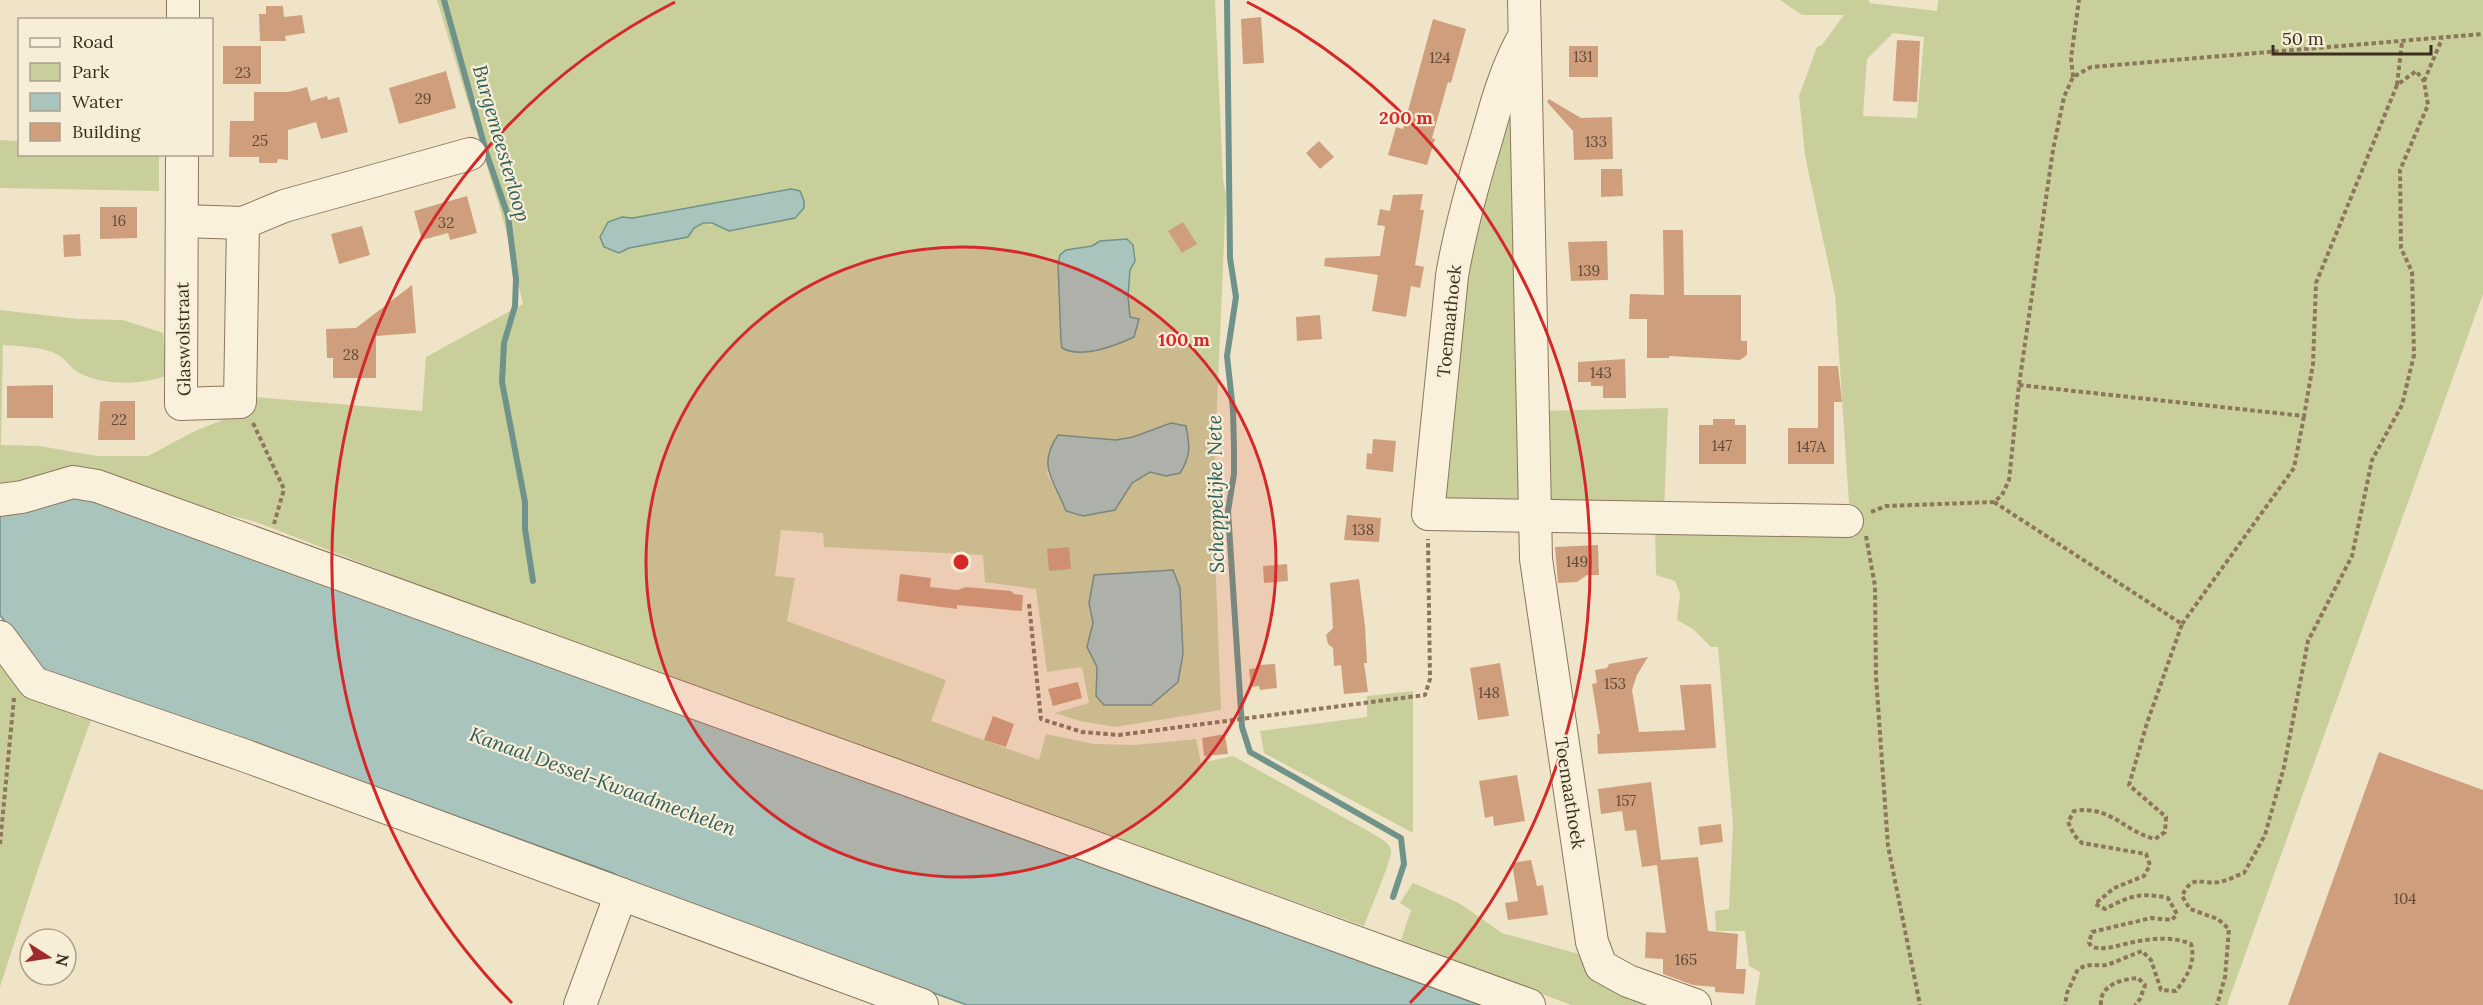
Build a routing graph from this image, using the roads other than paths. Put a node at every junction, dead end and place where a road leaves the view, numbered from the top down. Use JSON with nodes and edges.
{"nodes":[{"id":1,"x":183,"y":0,"type":"edge"},
{"id":2,"x":1524,"y":0,"type":"edge"},
{"id":3,"x":183,"y":18,"type":"edge"},
{"id":4,"x":1525,"y":34,"type":"junction"},
{"id":5,"x":471,"y":154,"type":"dead end"},
{"id":6,"x":182,"y":156,"type":"edge"},
{"id":7,"x":182,"y":221,"type":"junction"},
{"id":8,"x":243,"y":223,"type":"junction"},
{"id":9,"x":0,"y":500,"type":"edge"},
{"id":10,"x":1534,"y":516,"type":"junction"},
{"id":11,"x":1860,"y":522,"type":"road end"},
{"id":12,"x":0,"y":637,"type":"edge"},
{"id":13,"x":621,"y":894,"type":"junction"},
{"id":14,"x":580,"y":1005,"type":"edge"},
{"id":15,"x":922,"y":1005,"type":"edge"},
{"id":16,"x":1529,"y":1005,"type":"edge"},
{"id":17,"x":1695,"y":1005,"type":"edge"}],
"edges":[{"from":1,"to":3,"type":"street"},
{"from":2,"to":4,"type":"street","name":"Toemaathoek"},
{"from":4,"to":10,"type":"street","name":"Toemaathoek"},
{"from":4,"to":10,"type":"street","name":"Toemaathoek"},
{"from":5,"to":8,"type":"street"},
{"from":6,"to":7,"type":"street","name":"Glaswolstraat"},
{"from":7,"to":8,"type":"street"},
{"from":7,"to":8,"type":"street","name":"Glaswolstraat"},
{"from":9,"to":16,"type":"street"},
{"from":10,"to":11,"type":"street"},
{"from":10,"to":17,"type":"street","name":"Toemaathoek"},
{"from":12,"to":13,"type":"street"},
{"from":13,"to":14,"type":"street"},
{"from":13,"to":15,"type":"street"}]}
